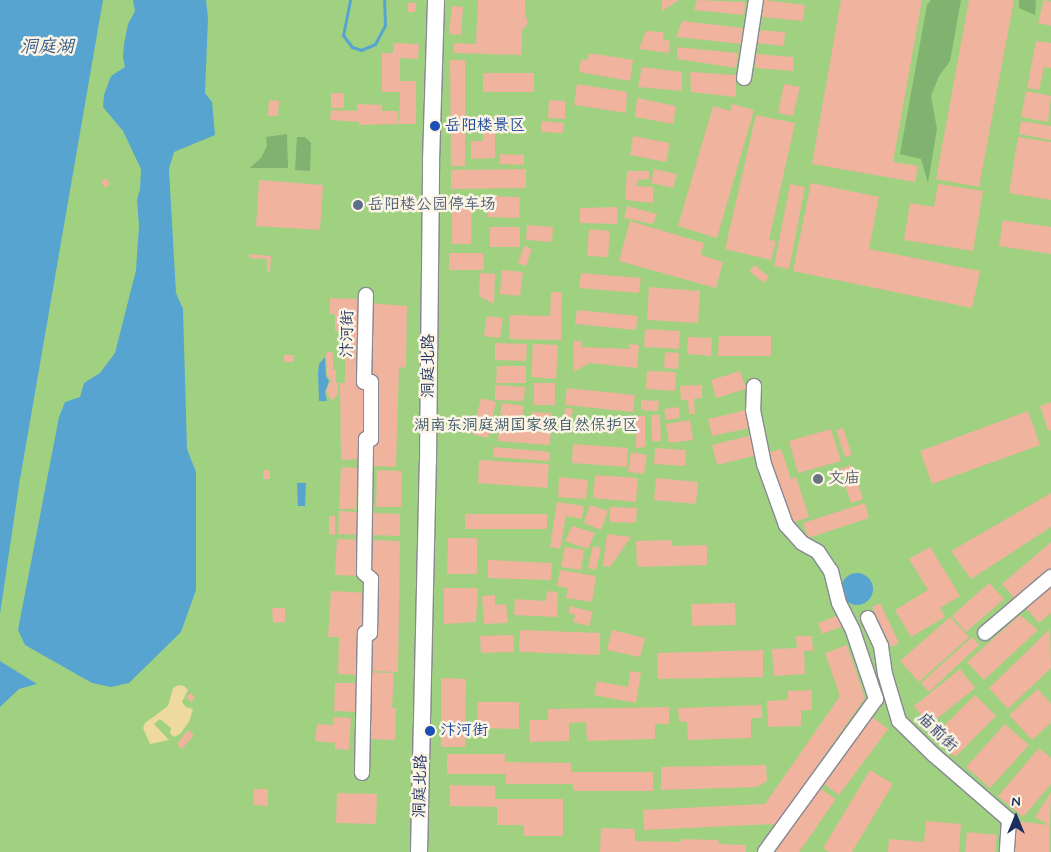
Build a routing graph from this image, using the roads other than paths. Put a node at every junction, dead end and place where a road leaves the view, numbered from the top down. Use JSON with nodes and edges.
{"nodes":[{"id":1,"x":428,"y":0,"type":"edge"},
{"id":2,"x":436,"y":0,"type":"edge"},
{"id":3,"x":756,"y":0,"type":"edge"},
{"id":4,"x":744,"y":78,"type":"dead end"},
{"id":5,"x":366,"y":295,"type":"dead end"},
{"id":6,"x":754,"y":386,"type":"dead end"},
{"id":7,"x":1051,"y":577,"type":"edge"},
{"id":8,"x":868,"y":618,"type":"dead end"},
{"id":9,"x":985,"y":633,"type":"dead end"},
{"id":10,"x":362,"y":772,"type":"dead end"},
{"id":11,"x":413,"y":852,"type":"edge"},
{"id":12,"x":419,"y":852,"type":"edge"},
{"id":13,"x":765,"y":852,"type":"edge"},
{"id":14,"x":1007,"y":852,"type":"edge"}],
"edges":[{"from":1,"to":11,"type":"main road","name":"洞庭北路"},
{"from":2,"to":12,"type":"main road","name":"洞庭北路"},
{"from":3,"to":4,"type":"street"},
{"from":5,"to":10,"type":"street","name":"汴河街"},
{"from":6,"to":13,"type":"street"},
{"from":7,"to":9,"type":"street"},
{"from":8,"to":14,"type":"street","name":"庙前街"}]}
